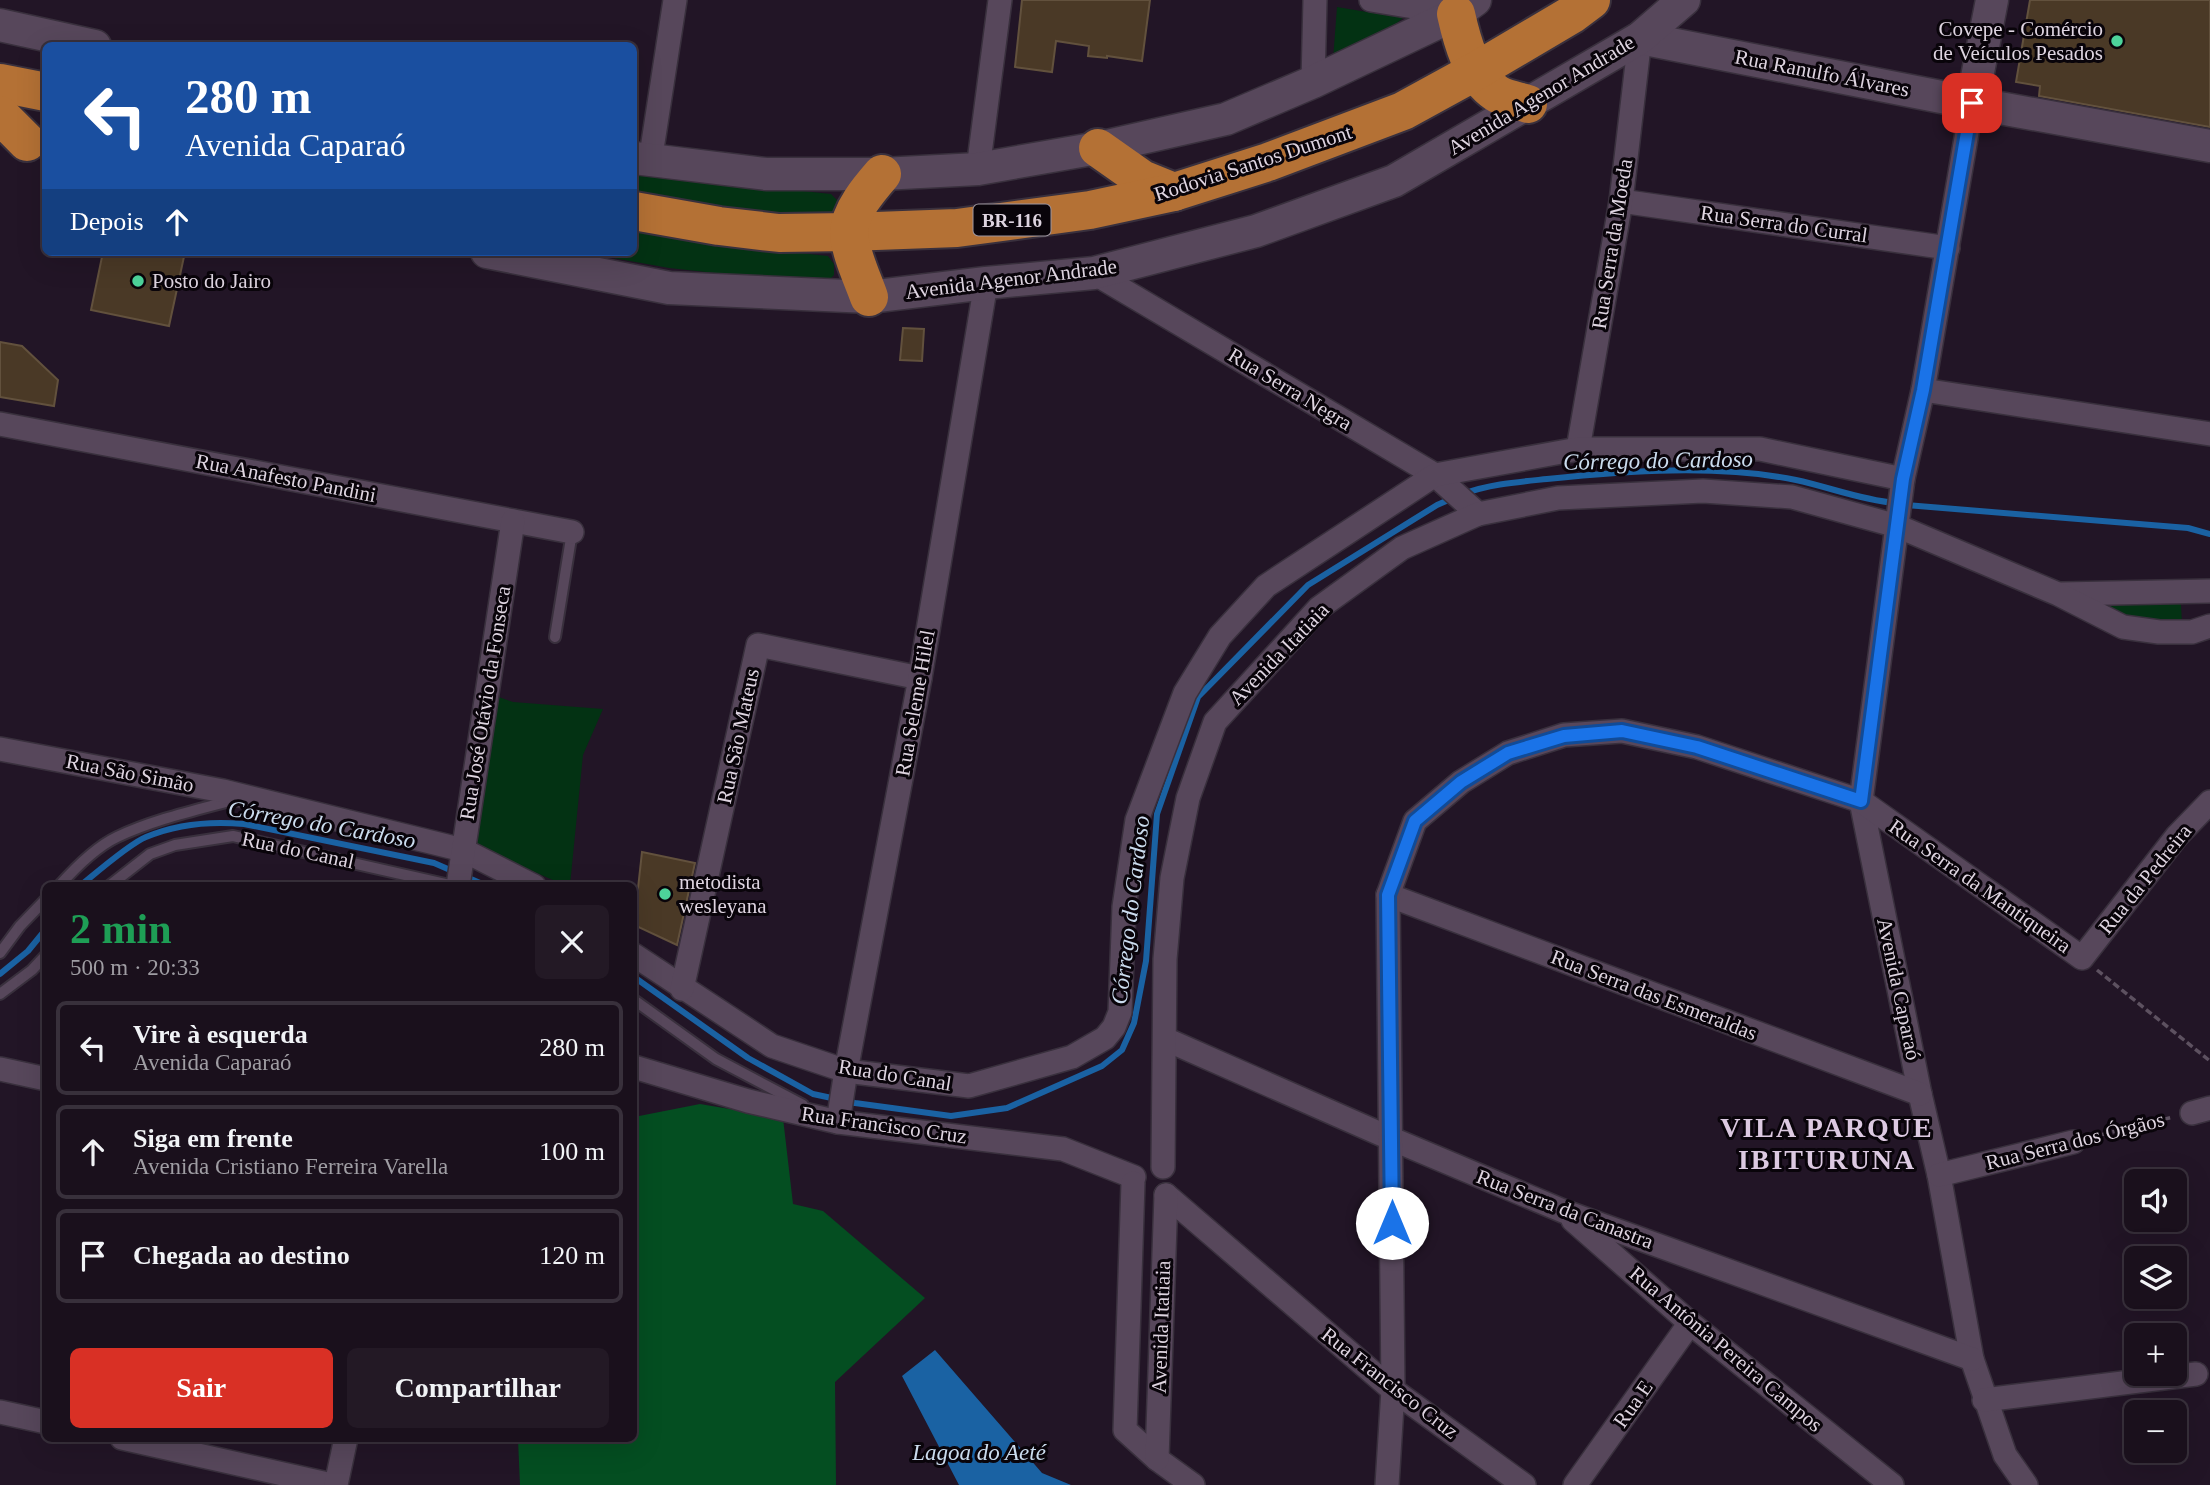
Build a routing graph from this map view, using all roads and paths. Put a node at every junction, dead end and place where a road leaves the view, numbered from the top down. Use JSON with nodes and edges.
{"nodes":[{"id":1,"x":675,"y":0,"type":"edge"},
{"id":2,"x":1000,"y":0,"type":"edge"},
{"id":3,"x":1315,"y":0,"type":"edge"},
{"id":4,"x":1371,"y":0,"type":"edge"},
{"id":5,"x":1591,"y":0,"type":"edge"},
{"id":6,"x":1684,"y":0,"type":"edge"},
{"id":7,"x":1992,"y":0,"type":"edge"},
{"id":8,"x":1465,"y":7,"type":"edge"},
{"id":9,"x":3,"y":17,"type":"edge"},
{"id":10,"x":1640,"y":37,"type":"junction"},
{"id":11,"x":82,"y":42,"type":"edge"},
{"id":12,"x":1476,"y":71,"type":"junction"},
{"id":13,"x":1313,"y":82,"type":"junction"},
{"id":14,"x":0,"y":83,"type":"edge"},
{"id":15,"x":42,"y":91,"type":"edge"},
{"id":16,"x":1972,"y":103,"type":"junction"},
{"id":17,"x":1528,"y":104,"type":"junction"},
{"id":18,"x":0,"y":116,"type":"edge"},
{"id":19,"x":24,"y":141,"type":"edge"},
{"id":20,"x":2210,"y":146,"type":"edge"},
{"id":21,"x":1098,"y":148,"type":"junction"},
{"id":22,"x":642,"y":160,"type":"edge"},
{"id":23,"x":978,"y":169,"type":"junction"},
{"id":24,"x":881,"y":174,"type":"junction"},
{"id":25,"x":1174,"y":192,"type":"junction"},
{"id":26,"x":1621,"y":201,"type":"junction"},
{"id":27,"x":637,"y":212,"type":"edge"},
{"id":28,"x":849,"y":232,"type":"junction"},
{"id":29,"x":1948,"y":248,"type":"junction"},
{"id":30,"x":507,"y":256,"type":"edge"},
{"id":31,"x":1094,"y":273,"type":"junction"},
{"id":32,"x":986,"y":283,"type":"junction"},
{"id":33,"x":869,"y":297,"type":"junction"},
{"id":34,"x":1923,"y":390,"type":"junction"},
{"id":35,"x":0,"y":424,"type":"edge"},
{"id":36,"x":2210,"y":434,"type":"edge"},
{"id":37,"x":1578,"y":449,"type":"junction"},
{"id":38,"x":1435,"y":475,"type":"junction"},
{"id":39,"x":1903,"y":479,"type":"junction"},
{"id":40,"x":1478,"y":514,"type":"junction"},
{"id":41,"x":513,"y":521,"type":"junction"},
{"id":42,"x":1897,"y":526,"type":"junction"},
{"id":43,"x":572,"y":532,"type":"joint"},
{"id":44,"x":2210,"y":591,"type":"edge"},
{"id":45,"x":2058,"y":594,"type":"junction"},
{"id":46,"x":2210,"y":626,"type":"edge"},
{"id":47,"x":555,"y":637,"type":"dead end"},
{"id":48,"x":920,"y":678,"type":"junction"},
{"id":49,"x":0,"y":749,"type":"edge"},
{"id":50,"x":247,"y":796,"type":"junction"},
{"id":51,"x":1861,"y":801,"type":"junction"},
{"id":52,"x":2210,"y":802,"type":"edge"},
{"id":53,"x":463,"y":850,"type":"junction"},
{"id":54,"x":62,"y":882,"type":"edge"},
{"id":55,"x":115,"y":882,"type":"edge"},
{"id":56,"x":438,"y":882,"type":"edge"},
{"id":57,"x":457,"y":882,"type":"edge"},
{"id":58,"x":526,"y":882,"type":"edge"},
{"id":59,"x":1388,"y":895,"type":"junction"},
{"id":60,"x":42,"y":904,"type":"edge"},
{"id":61,"x":0,"y":953,"type":"edge"},
{"id":62,"x":637,"y":957,"type":"edge"},
{"id":63,"x":2082,"y":958,"type":"junction"},
{"id":64,"x":42,"y":959,"type":"edge"},
{"id":65,"x":682,"y":989,"type":"junction"},
{"id":66,"x":0,"y":994,"type":"edge"},
{"id":67,"x":637,"y":1002,"type":"edge"},
{"id":68,"x":1165,"y":1039,"type":"junction"},
{"id":69,"x":2210,"y":1061,"type":"edge"},
{"id":70,"x":637,"y":1068,"type":"edge"},
{"id":71,"x":0,"y":1069,"type":"edge"},
{"id":72,"x":846,"y":1071,"type":"junction"},
{"id":73,"x":42,"y":1078,"type":"edge"},
{"id":74,"x":1920,"y":1094,"type":"junction"},
{"id":75,"x":2201,"y":1110,"type":"edge"},
{"id":76,"x":838,"y":1122,"type":"junction"},
{"id":77,"x":1392,"y":1139,"type":"junction"},
{"id":78,"x":2073,"y":1142,"type":"joint"},
{"id":79,"x":1163,"y":1167,"type":"junction"},
{"id":80,"x":1940,"y":1175,"type":"junction"},
{"id":81,"x":1133,"y":1180,"type":"junction"},
{"id":82,"x":1166,"y":1195,"type":"junction"},
{"id":83,"x":1563,"y":1211,"type":"junction"},
{"id":84,"x":1690,"y":1323,"type":"junction"},
{"id":85,"x":1972,"y":1359,"type":"junction"},
{"id":86,"x":2196,"y":1374,"type":"dead end"},
{"id":87,"x":1393,"y":1390,"type":"junction"},
{"id":88,"x":1984,"y":1400,"type":"junction"},
{"id":89,"x":0,"y":1412,"type":"edge"},
{"id":90,"x":42,"y":1421,"type":"edge"},
{"id":91,"x":138,"y":1442,"type":"edge"},
{"id":92,"x":345,"y":1442,"type":"edge"},
{"id":93,"x":1157,"y":1459,"type":"junction"},
{"id":94,"x":281,"y":1479,"type":"edge"},
{"id":95,"x":334,"y":1485,"type":"edge"},
{"id":96,"x":1193,"y":1485,"type":"edge"},
{"id":97,"x":1387,"y":1485,"type":"edge"},
{"id":98,"x":1524,"y":1485,"type":"edge"},
{"id":99,"x":1576,"y":1485,"type":"edge"},
{"id":100,"x":1892,"y":1485,"type":"edge"},
{"id":101,"x":2026,"y":1485,"type":"edge"}],
"edges":[{"from":1,"to":22,"type":"street"},
{"from":2,"to":23,"type":"street"},
{"from":3,"to":13,"type":"street"},
{"from":4,"to":8,"type":"street"},
{"from":5,"to":12,"type":"highway","name":"Rodovia Santos Dumont","number":"BR-116"},
{"from":6,"to":10,"type":"main road","name":"Avenida Agenor Andrade"},
{"from":7,"to":16,"type":"main road"},
{"from":8,"to":12,"type":"highway"},
{"from":8,"to":13,"type":"main road"},
{"from":9,"to":11,"type":"main road"},
{"from":10,"to":16,"type":"main road","name":"Rua Ranulfo Álvares"},
{"from":10,"to":17,"type":"main road","name":"Avenida Agenor Andrade"},
{"from":10,"to":26,"type":"street","name":"Rua Serra da Moeda"},
{"from":12,"to":17,"type":"highway"},
{"from":12,"to":25,"type":"highway","name":"Rodovia Santos Dumont","number":"BR-116"},
{"from":13,"to":21,"type":"main road"},
{"from":14,"to":15,"type":"highway"},
{"from":16,"to":20,"type":"main road","name":"Rua Ranulfo Álvares"},
{"from":16,"to":29,"type":"street","name":"Avenida Caparaó"},
{"from":17,"to":31,"type":"main road","name":"Avenida Agenor Andrade"},
{"from":18,"to":19,"type":"highway"},
{"from":21,"to":23,"type":"main road"},
{"from":21,"to":25,"type":"highway"},
{"from":22,"to":24,"type":"main road"},
{"from":23,"to":24,"type":"main road"},
{"from":24,"to":28,"type":"highway"},
{"from":25,"to":28,"type":"highway","name":"Rodovia Santos Dumont","number":"BR-116"},
{"from":26,"to":29,"type":"street","name":"Rua Serra do Curral"},
{"from":26,"to":37,"type":"street","name":"Rua Serra da Moeda"},
{"from":27,"to":28,"type":"highway","name":"Rodovia Santos Dumont","number":"BR-116"},
{"from":28,"to":33,"type":"highway"},
{"from":29,"to":34,"type":"street","name":"Avenida Caparaó"},
{"from":30,"to":33,"type":"main road","name":"Avenida Agenor Andrade"},
{"from":31,"to":32,"type":"main road","name":"Avenida Agenor Andrade"},
{"from":31,"to":38,"type":"street","name":"Rua Serra Negra"},
{"from":32,"to":33,"type":"main road","name":"Avenida Agenor Andrade"},
{"from":32,"to":48,"type":"street","name":"Rua Seleme Hilel"},
{"from":34,"to":36,"type":"street"},
{"from":34,"to":39,"type":"street","name":"Avenida Caparaó"},
{"from":35,"to":41,"type":"street","name":"Rua Anafesto Pandini"},
{"from":37,"to":38,"type":"street"},
{"from":37,"to":39,"type":"street"},
{"from":38,"to":40,"type":"street","name":"Rua Serra Negra"},
{"from":38,"to":72,"type":"street","name":"Rua do Canal"},
{"from":39,"to":42,"type":"street","name":"Avenida Caparaó"},
{"from":40,"to":42,"type":"street","name":"Avenida Itatiaia"},
{"from":40,"to":68,"type":"street","name":"Avenida Itatiaia"},
{"from":41,"to":43,"type":"street","name":"Rua Anafesto Pandini"},
{"from":41,"to":53,"type":"street","name":"Rua José Otávio da Fonseca"},
{"from":42,"to":45,"type":"street","name":"Avenida Itatiaia"},
{"from":42,"to":51,"type":"street","name":"Avenida Caparaó"},
{"from":43,"to":47,"type":"lane"},
{"from":44,"to":45,"type":"street"},
{"from":45,"to":46,"type":"street","name":"Avenida Itatiaia"},
{"from":48,"to":65,"type":"street","name":"Rua São Mateus"},
{"from":48,"to":72,"type":"street","name":"Rua Seleme Hilel"},
{"from":49,"to":50,"type":"street","name":"Rua São Simão"},
{"from":50,"to":53,"type":"street","name":"Rua São Simão"},
{"from":50,"to":54,"type":"lane","name":"Rua do Canal"},
{"from":51,"to":59,"type":"street","name":"Rua Serra da Mantiqueira"},
{"from":51,"to":63,"type":"street","name":"Rua Serra da Mantiqueira"},
{"from":51,"to":74,"type":"street","name":"Avenida Caparaó"},
{"from":52,"to":63,"type":"street","name":"Rua da Pedreira"},
{"from":53,"to":57,"type":"street","name":"Rua José Otávio da Fonseca"},
{"from":53,"to":58,"type":"street"},
{"from":55,"to":56,"type":"lane","name":"Rua do Canal"},
{"from":59,"to":74,"type":"street","name":"Rua Serra das Esmeraldas"},
{"from":59,"to":77,"type":"street","name":"Rua Serra da Mantiqueira"},
{"from":60,"to":61,"type":"lane"},
{"from":62,"to":65,"type":"street","name":"Rua do Canal"},
{"from":63,"to":69,"type":"path","name":"Rua Serra da Mantiqueira"},
{"from":64,"to":66,"type":"lane"},
{"from":65,"to":72,"type":"street","name":"Rua do Canal"},
{"from":67,"to":76,"type":"lane"},
{"from":68,"to":77,"type":"street","name":"Rua Serra da Canastra"},
{"from":68,"to":79,"type":"street","name":"Avenida Itatiaia"},
{"from":70,"to":76,"type":"street","name":"Rua Francisco Cruz"},
{"from":71,"to":73,"type":"street"},
{"from":72,"to":76,"type":"street","name":"Rua Seleme Hilel"},
{"from":74,"to":80,"type":"street","name":"Avenida Caparaó"},
{"from":75,"to":78,"type":"path","name":"Rua Serra dos Órgãos"},
{"from":76,"to":81,"type":"street","name":"Rua Francisco Cruz"},
{"from":77,"to":83,"type":"street","name":"Rua Serra da Canastra"},
{"from":77,"to":87,"type":"street","name":"Rua Serra da Mantiqueira"},
{"from":78,"to":80,"type":"street","name":"Rua Serra dos Órgãos"},
{"from":79,"to":81,"type":"street"},
{"from":79,"to":82,"type":"street","name":"Avenida Itatiaia"},
{"from":80,"to":85,"type":"street","name":"Avenida Caparaó"},
{"from":81,"to":82,"type":"street"},
{"from":81,"to":93,"type":"street","name":"Avenida Itatiaia"},
{"from":82,"to":87,"type":"street","name":"Rua Francisco Cruz"},
{"from":82,"to":93,"type":"street","name":"Avenida Itatiaia"},
{"from":83,"to":84,"type":"street","name":"Rua Antônia Pereira Campos"},
{"from":83,"to":85,"type":"street","name":"Rua Serra da Canastra"},
{"from":84,"to":99,"type":"street","name":"Rua E"},
{"from":84,"to":100,"type":"street","name":"Rua Antônia Pereira Campos"},
{"from":85,"to":88,"type":"street","name":"Avenida Caparaó"},
{"from":86,"to":88,"type":"street"},
{"from":87,"to":97,"type":"street","name":"Rua Serra da Mantiqueira"},
{"from":87,"to":98,"type":"street","name":"Rua Francisco Cruz"},
{"from":88,"to":101,"type":"street","name":"Avenida Caparaó"},
{"from":89,"to":90,"type":"street"},
{"from":91,"to":94,"type":"street"},
{"from":92,"to":95,"type":"street"},
{"from":93,"to":96,"type":"street"},
{"from":94,"to":95,"type":"street"}]}
